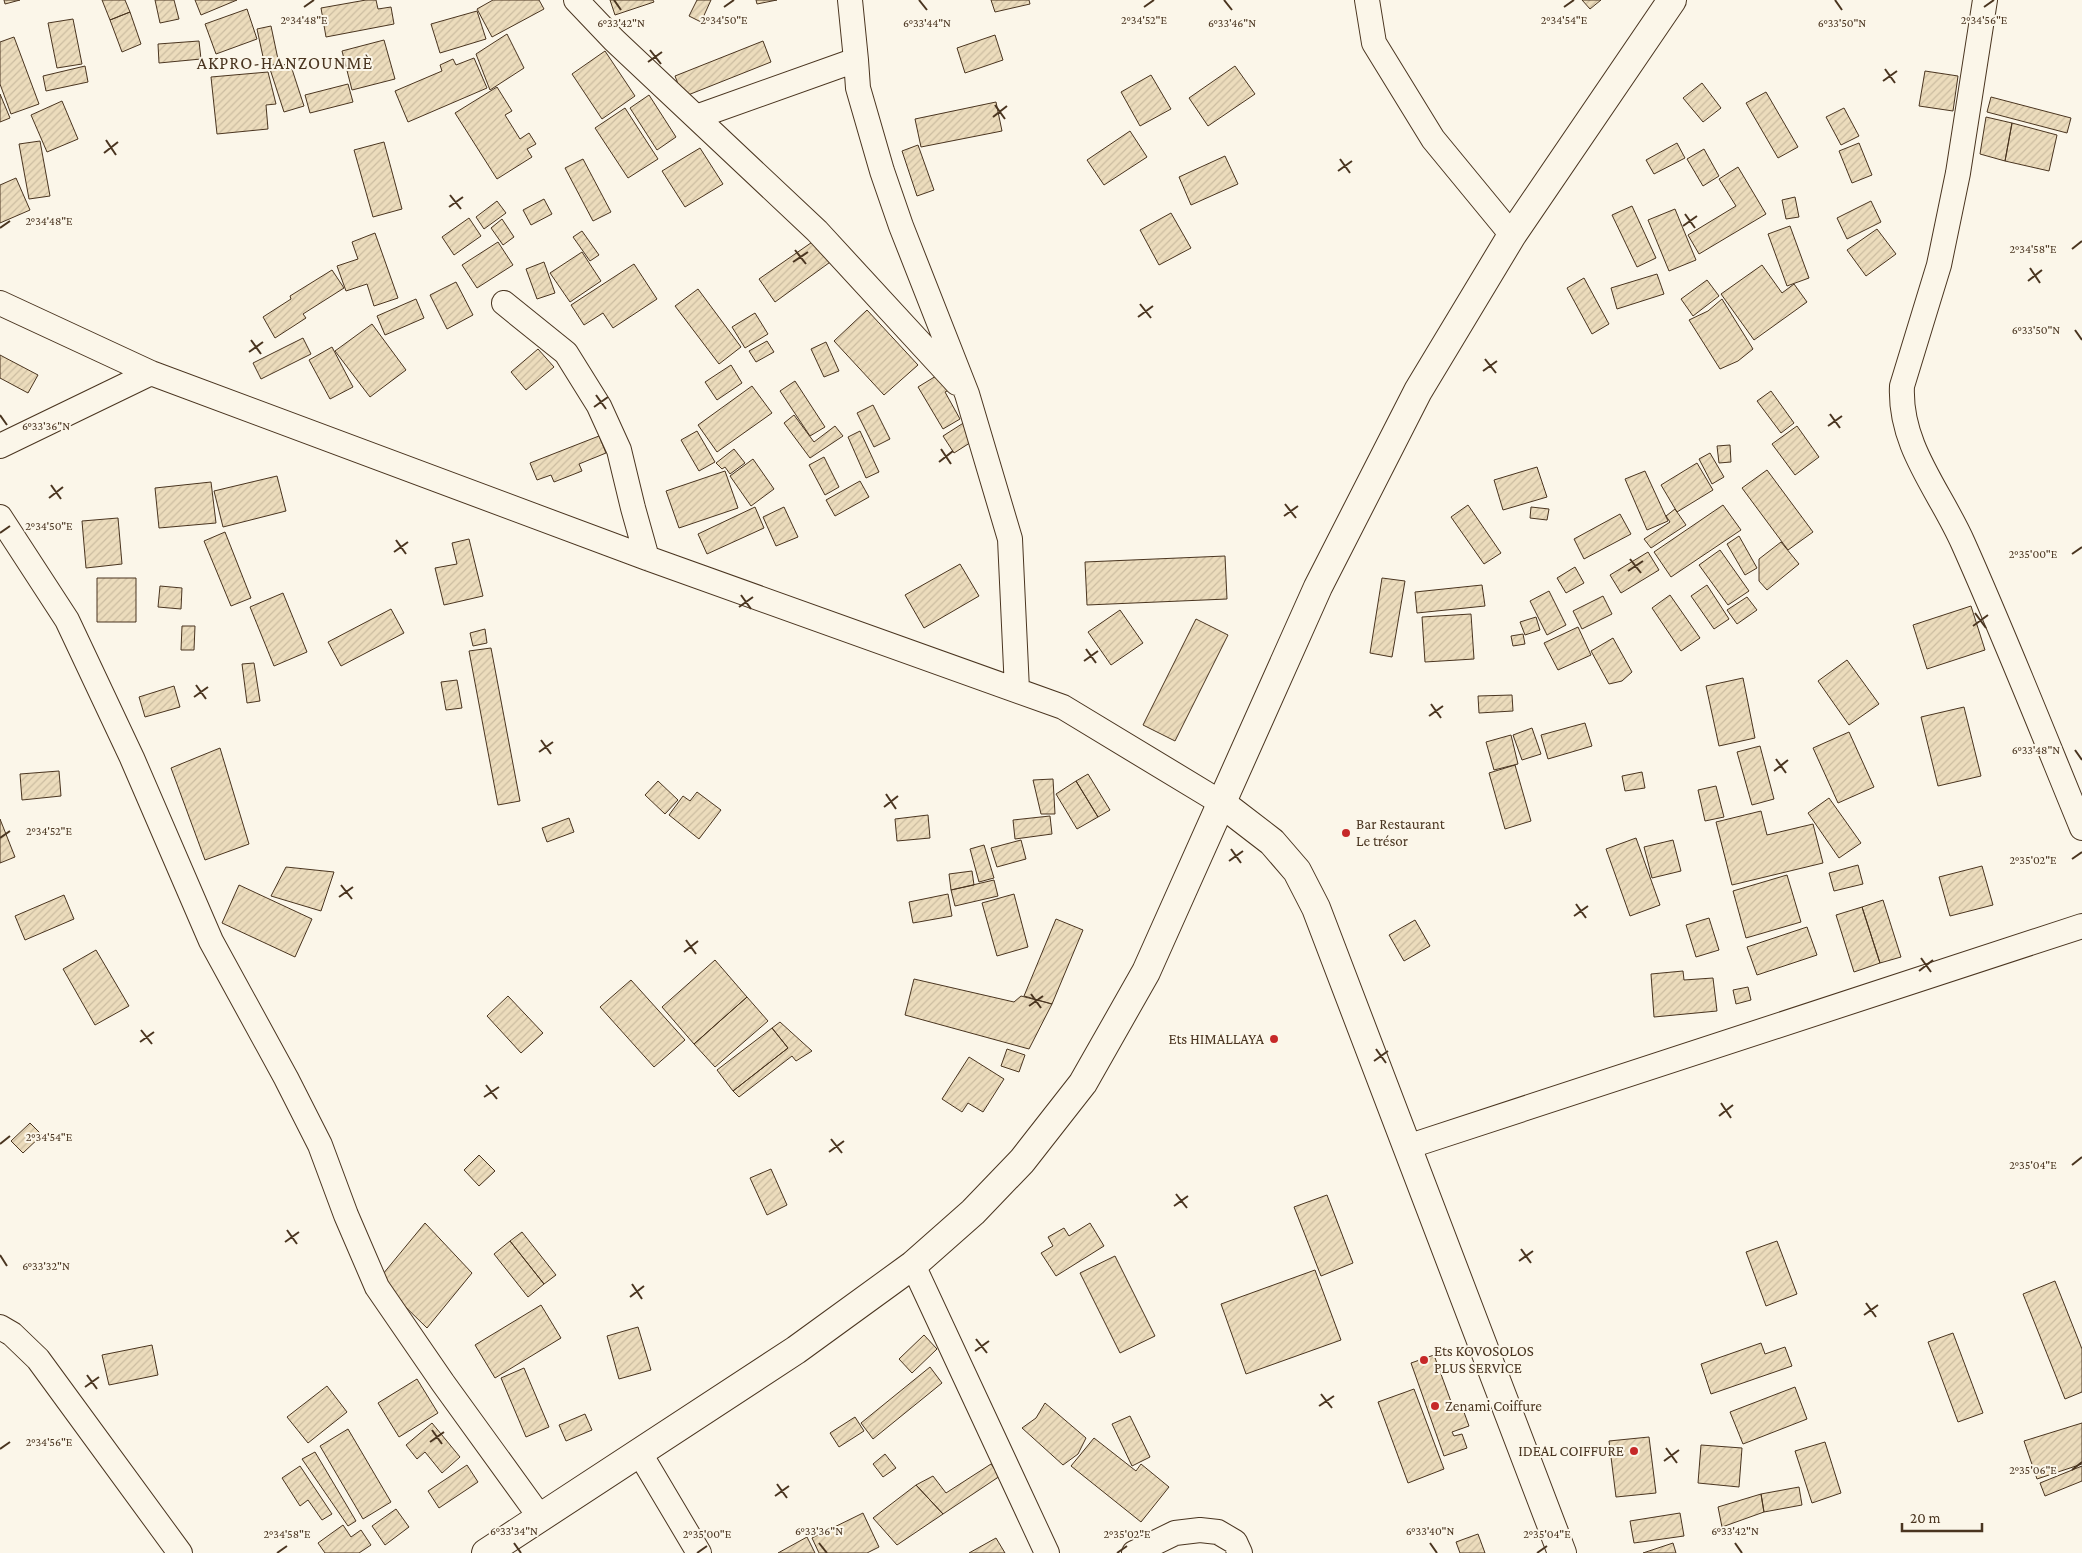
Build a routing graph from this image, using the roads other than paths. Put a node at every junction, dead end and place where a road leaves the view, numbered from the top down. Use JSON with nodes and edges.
{"nodes":[{"id":1,"x":576,"y":0,"type":"edge"},
{"id":2,"x":850,"y":0,"type":"edge"},
{"id":3,"x":1367,"y":0,"type":"edge"},
{"id":4,"x":1672,"y":0,"type":"edge"},
{"id":5,"x":1985,"y":0,"type":"edge"},
{"id":6,"x":856,"y":60,"type":"junction"},
{"id":7,"x":696,"y":117,"type":"junction"},
{"id":8,"x":1512,"y":235,"type":"junction"},
{"id":9,"x":0,"y":303,"type":"edge"},
{"id":10,"x":504,"y":303,"type":"dead end"},
{"id":11,"x":151,"y":373,"type":"junction"},
{"id":12,"x":967,"y":394,"type":"junction"},
{"id":13,"x":0,"y":446,"type":"edge"},
{"id":14,"x":0,"y":517,"type":"edge"},
{"id":15,"x":647,"y":558,"type":"junction"},
{"id":16,"x":1017,"y":690,"type":"junction"},
{"id":17,"x":1220,"y":802,"type":"junction"},
{"id":18,"x":2082,"y":828,"type":"edge"},
{"id":19,"x":2082,"y":926,"type":"edge"},
{"id":20,"x":1407,"y":1147,"type":"junction"},
{"id":21,"x":913,"y":1265,"type":"junction"},
{"id":22,"x":0,"y":1327,"type":"edge"},
{"id":23,"x":639,"y":1452,"type":"junction"},
{"id":24,"x":540,"y":1517,"type":"junction"},
{"id":25,"x":180,"y":1553,"type":"edge"},
{"id":26,"x":486,"y":1553,"type":"edge"},
{"id":27,"x":699,"y":1553,"type":"edge"},
{"id":28,"x":1047,"y":1553,"type":"edge"},
{"id":29,"x":1134,"y":1553,"type":"edge"},
{"id":30,"x":1240,"y":1553,"type":"edge"},
{"id":31,"x":1562,"y":1553,"type":"edge"}],
"edges":[{"from":1,"to":7,"type":"street"},
{"from":2,"to":6,"type":"street"},
{"from":3,"to":8,"type":"street"},
{"from":4,"to":8,"type":"main road"},
{"from":5,"to":18,"type":"street"},
{"from":6,"to":7,"type":"street"},
{"from":6,"to":12,"type":"street"},
{"from":7,"to":12,"type":"street"},
{"from":8,"to":17,"type":"main road"},
{"from":9,"to":11,"type":"street"},
{"from":10,"to":15,"type":"street"},
{"from":11,"to":13,"type":"street"},
{"from":11,"to":15,"type":"street"},
{"from":12,"to":16,"type":"street"},
{"from":14,"to":24,"type":"street"},
{"from":15,"to":16,"type":"street"},
{"from":16,"to":17,"type":"street"},
{"from":17,"to":20,"type":"main road"},
{"from":17,"to":21,"type":"main road"},
{"from":19,"to":20,"type":"street"},
{"from":20,"to":31,"type":"main road"},
{"from":21,"to":23,"type":"main road"},
{"from":21,"to":28,"type":"street"},
{"from":22,"to":25,"type":"street"},
{"from":23,"to":24,"type":"main road"},
{"from":23,"to":27,"type":"street"},
{"from":24,"to":26,"type":"main road"},
{"from":29,"to":30,"type":"street"}]}
